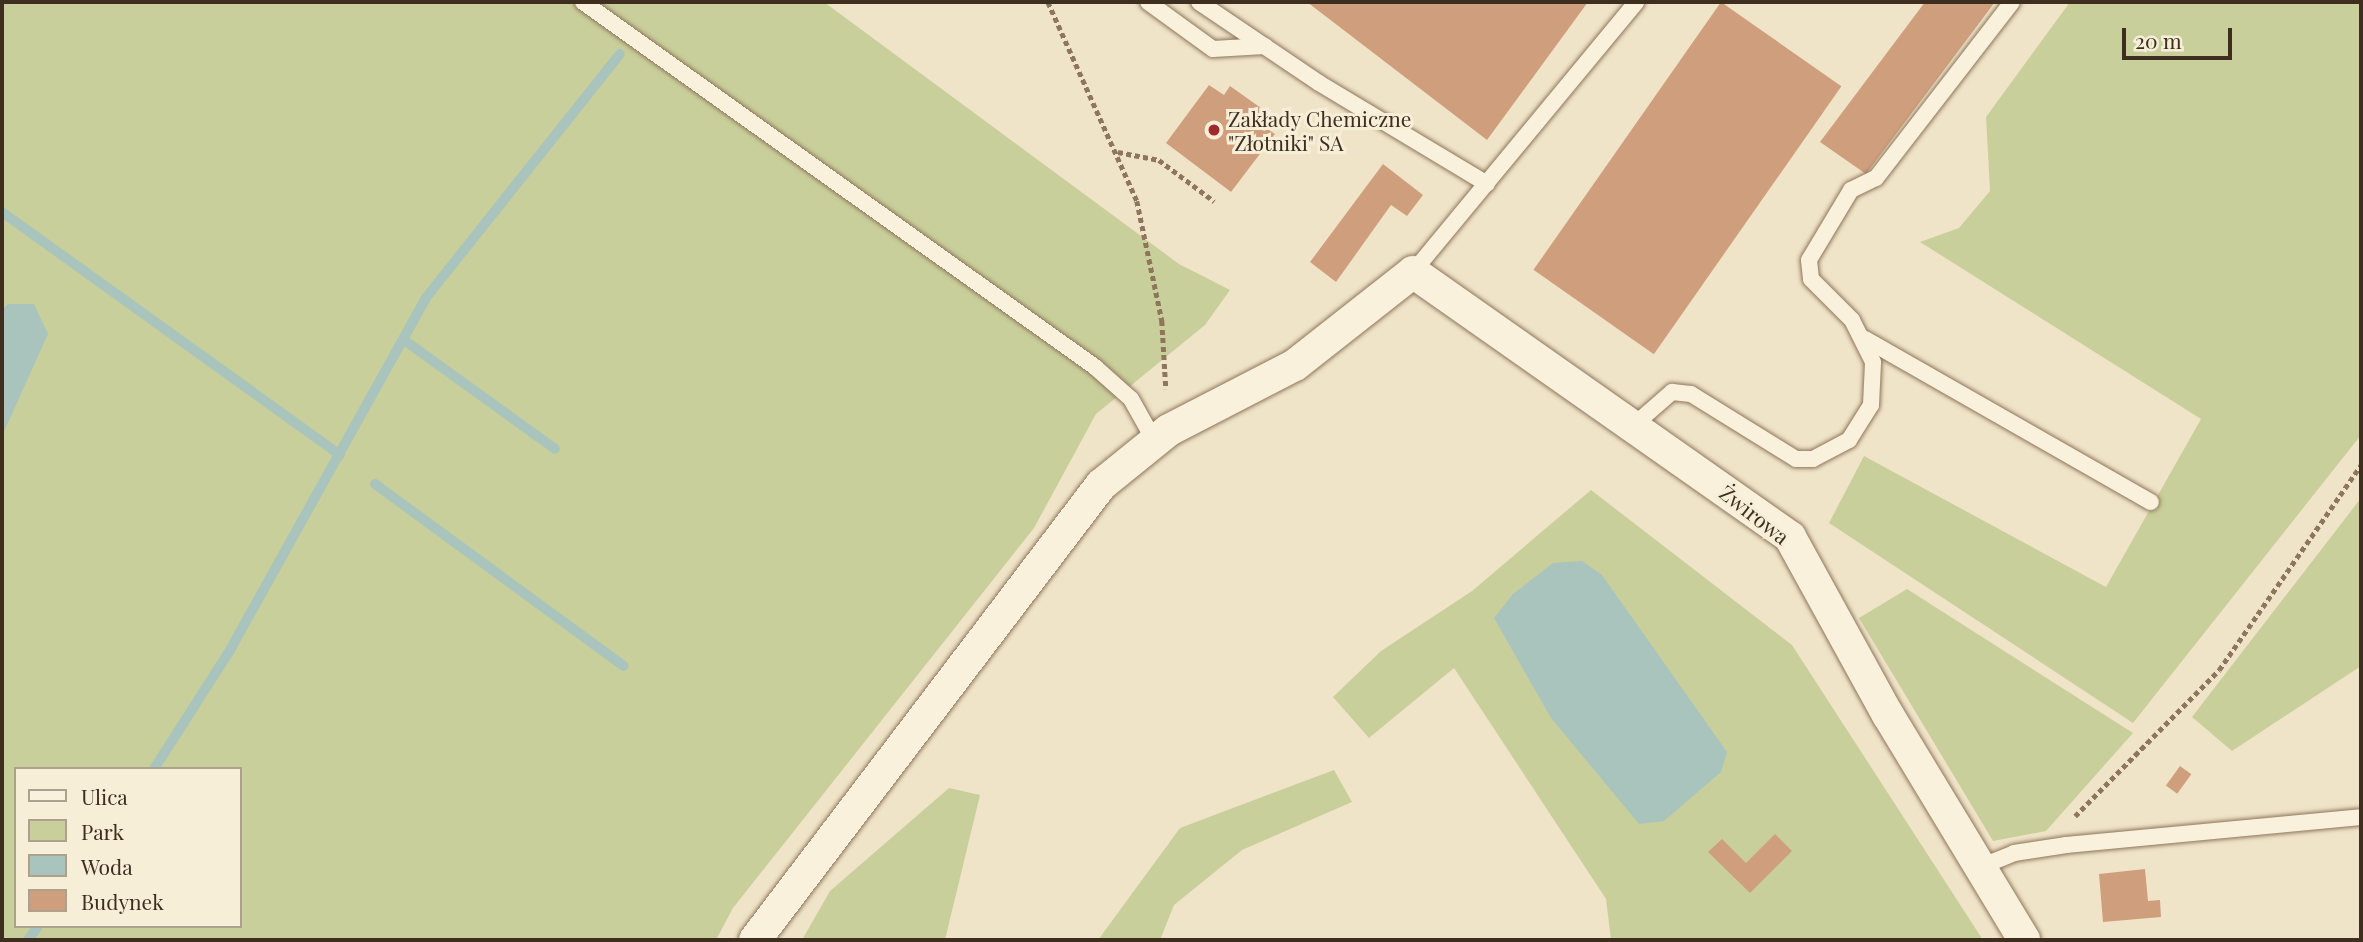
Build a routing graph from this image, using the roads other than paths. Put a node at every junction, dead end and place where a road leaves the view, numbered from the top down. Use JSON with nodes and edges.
{"nodes":[{"id":1,"x":583,"y":2,"type":"edge"},
{"id":2,"x":1148,"y":2,"type":"edge"},
{"id":3,"x":1199,"y":2,"type":"edge"},
{"id":4,"x":1636,"y":2,"type":"edge"},
{"id":5,"x":2012,"y":2,"type":"edge"},
{"id":6,"x":1265,"y":46,"type":"junction"},
{"id":7,"x":1487,"y":184,"type":"junction"},
{"id":8,"x":1412,"y":272,"type":"junction"},
{"id":9,"x":1866,"y":339,"type":"junction"},
{"id":10,"x":1633,"y":426,"type":"junction"},
{"id":11,"x":1154,"y":440,"type":"junction"},
{"id":12,"x":2151,"y":502,"type":"dead end"},
{"id":13,"x":2361,"y":817,"type":"edge"},
{"id":14,"x":1980,"y":867,"type":"junction"},
{"id":15,"x":755,"y":940,"type":"edge"},
{"id":16,"x":2024,"y":940,"type":"edge"}],
"edges":[{"from":1,"to":11,"type":"lane"},
{"from":2,"to":6,"type":"lane"},
{"from":3,"to":6,"type":"lane"},
{"from":4,"to":7,"type":"lane"},
{"from":5,"to":9,"type":"lane"},
{"from":6,"to":7,"type":"lane"},
{"from":7,"to":8,"type":"lane"},
{"from":8,"to":10,"type":"street","name":"Żwirowa"},
{"from":8,"to":11,"type":"street"},
{"from":9,"to":10,"type":"lane"},
{"from":9,"to":12,"type":"lane"},
{"from":10,"to":14,"type":"street","name":"Żwirowa"},
{"from":11,"to":15,"type":"street"},
{"from":13,"to":14,"type":"lane"},
{"from":14,"to":16,"type":"street","name":"Żwirowa"}]}
